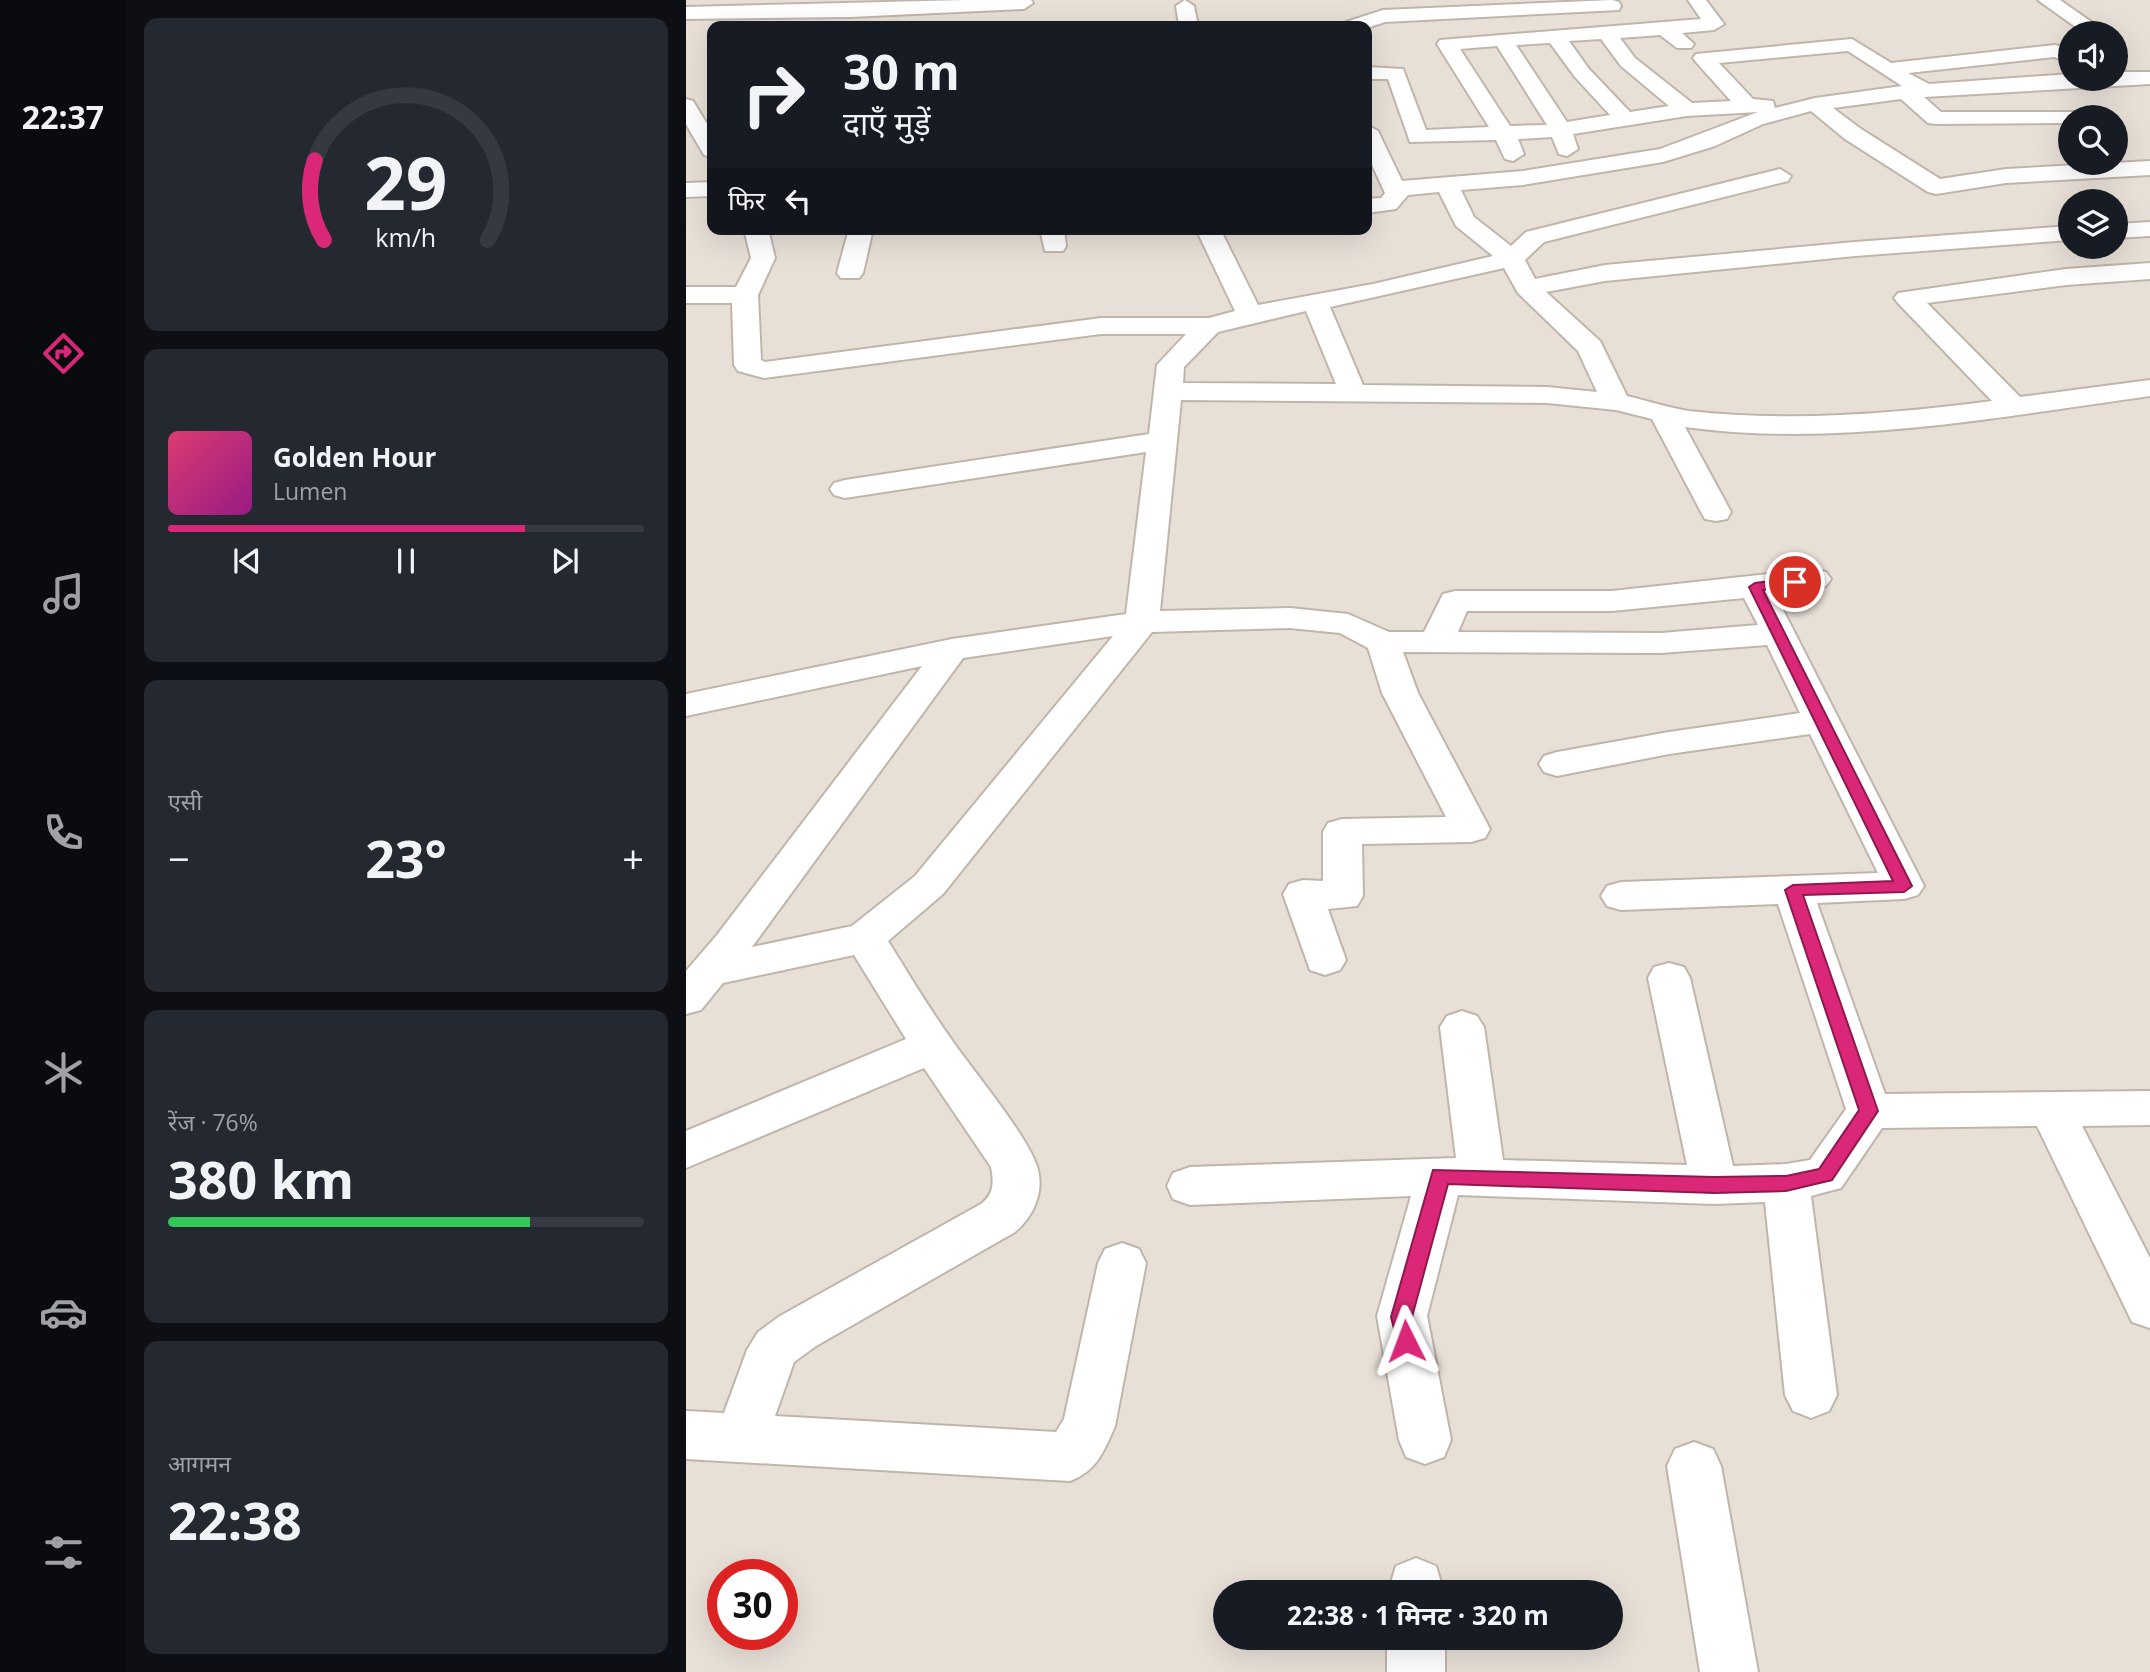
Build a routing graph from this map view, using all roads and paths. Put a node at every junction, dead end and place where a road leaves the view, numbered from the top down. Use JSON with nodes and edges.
{"nodes":[{"id":1,"x":1697,"y":0,"type":"edge"},
{"id":2,"x":2047,"y":0,"type":"edge"},
{"id":3,"x":1024,"y":3,"type":"dead end"},
{"id":4,"x":952,"y":4,"type":"edge"},
{"id":5,"x":1185,"y":6,"type":"dead end"},
{"id":6,"x":1612,"y":6,"type":"dead end"},
{"id":7,"x":1382,"y":8,"type":"edge"},
{"id":8,"x":693,"y":12,"type":"edge"},
{"id":9,"x":958,"y":21,"type":"edge"},
{"id":10,"x":1188,"y":21,"type":"edge"},
{"id":11,"x":1361,"y":21,"type":"edge"},
{"id":12,"x":2079,"y":21,"type":"edge"},
{"id":13,"x":1664,"y":29,"type":"junction"},
{"id":14,"x":1606,"y":33,"type":"junction"},
{"id":15,"x":1556,"y":37,"type":"junction"},
{"id":16,"x":1503,"y":40,"type":"junction"},
{"id":17,"x":2058,"y":52,"type":"edge"},
{"id":18,"x":1703,"y":58,"type":"junction"},
{"id":19,"x":1372,"y":63,"type":"edge"},
{"id":20,"x":1886,"y":69,"type":"junction"},
{"id":21,"x":2146,"y":69,"type":"edge"},
{"id":22,"x":2128,"y":74,"type":"edge"},
{"id":23,"x":2058,"y":83,"type":"edge"},
{"id":24,"x":1916,"y":92,"type":"junction"},
{"id":25,"x":690,"y":95,"type":"edge"},
{"id":26,"x":1746,"y":104,"type":"junction"},
{"id":27,"x":1805,"y":106,"type":"junction"},
{"id":28,"x":1687,"y":110,"type":"junction"},
{"id":29,"x":2058,"y":117,"type":"edge"},
{"id":30,"x":1624,"y":118,"type":"junction"},
{"id":31,"x":1560,"y":128,"type":"junction"},
{"id":32,"x":1504,"y":133,"type":"junction"},
{"id":33,"x":707,"y":138,"type":"edge"},
{"id":34,"x":1372,"y":142,"type":"edge"},
{"id":35,"x":2150,"y":168,"type":"edge"},
{"id":36,"x":1575,"y":171,"type":"junction"},
{"id":37,"x":1780,"y":176,"type":"dead end"},
{"id":38,"x":1523,"y":178,"type":"junction"},
{"id":39,"x":1447,"y":185,"type":"junction"},
{"id":40,"x":1394,"y":188,"type":"junction"},
{"id":41,"x":707,"y":189,"type":"edge"},
{"id":42,"x":686,"y":190,"type":"edge"},
{"id":43,"x":1372,"y":206,"type":"edge"},
{"id":44,"x":2150,"y":229,"type":"edge"},
{"id":45,"x":2128,"y":230,"type":"edge"},
{"id":46,"x":2058,"y":234,"type":"edge"},
{"id":47,"x":757,"y":235,"type":"edge"},
{"id":48,"x":860,"y":235,"type":"edge"},
{"id":49,"x":1211,"y":235,"type":"edge"},
{"id":50,"x":1596,"y":241,"type":"junction"},
{"id":51,"x":1628,"y":271,"type":"junction"},
{"id":52,"x":2150,"y":271,"type":"edge"},
{"id":53,"x":850,"y":273,"type":"dead end"},
{"id":54,"x":1520,"y":274,"type":"junction"},
{"id":55,"x":686,"y":295,"type":"edge"},
{"id":56,"x":746,"y":295,"type":"junction"},
{"id":57,"x":1315,"y":302,"type":"junction"},
{"id":58,"x":1250,"y":315,"type":"junction"},
{"id":59,"x":1209,"y":326,"type":"junction"},
{"id":60,"x":2150,"y":388,"type":"edge"},
{"id":61,"x":1168,"y":391,"type":"junction"},
{"id":62,"x":1353,"y":393,"type":"junction"},
{"id":63,"x":1616,"y":402,"type":"junction"},
{"id":64,"x":2014,"y":407,"type":"junction"},
{"id":65,"x":1663,"y":413,"type":"junction"},
{"id":66,"x":1162,"y":441,"type":"junction"},
{"id":67,"x":845,"y":489,"type":"dead end"},
{"id":68,"x":1716,"y":512,"type":"dead end"},
{"id":69,"x":1815,"y":579,"type":"dead end"},
{"id":70,"x":1755,"y":587,"type":"junction"},
{"id":71,"x":1142,"y":622,"type":"junction"},
{"id":72,"x":1779,"y":635,"type":"junction"},
{"id":73,"x":1383,"y":642,"type":"junction"},
{"id":74,"x":1436,"y":643,"type":"junction"},
{"id":75,"x":952,"y":649,"type":"junction"},
{"id":76,"x":686,"y":705,"type":"edge"},
{"id":77,"x":1822,"y":721,"type":"junction"},
{"id":78,"x":1557,"y":764,"type":"dead end"},
{"id":79,"x":1793,"y":890,"type":"junction"},
{"id":80,"x":1621,"y":896,"type":"dead end"},
{"id":81,"x":865,"y":938,"type":"junction"},
{"id":82,"x":1325,"y":960,"type":"dead end"},
{"id":83,"x":704,"y":968,"type":"edge"},
{"id":84,"x":1669,"y":978,"type":"dead end"},
{"id":85,"x":1462,"y":1027,"type":"dead end"},
{"id":86,"x":932,"y":1046,"type":"junction"},
{"id":87,"x":2150,"y":1108,"type":"edge"},
{"id":88,"x":2051,"y":1109,"type":"junction"},
{"id":89,"x":1869,"y":1111,"type":"junction"},
{"id":90,"x":686,"y":1150,"type":"edge"},
{"id":91,"x":1461,"y":1176,"type":"junction"},
{"id":92,"x":1786,"y":1183,"type":"junction"},
{"id":93,"x":1714,"y":1185,"type":"junction"},
{"id":94,"x":1190,"y":1186,"type":"dead end"},
{"id":95,"x":1122,"y":1263,"type":"dead end"},
{"id":96,"x":2150,"y":1305,"type":"edge"},
{"id":97,"x":1811,"y":1395,"type":"dead end"},
{"id":98,"x":686,"y":1436,"type":"edge"},
{"id":99,"x":742,"y":1439,"type":"junction"},
{"id":100,"x":1424,"y":1440,"type":"dead end"},
{"id":101,"x":1694,"y":1466,"type":"dead end"},
{"id":102,"x":1416,"y":1650,"type":"edge"},
{"id":103,"x":1416,"y":1672,"type":"edge"},
{"id":104,"x":1730,"y":1672,"type":"edge"}],
"edges":[{"from":1,"to":13,"type":"street"},
{"from":2,"to":12,"type":"street"},
{"from":3,"to":4,"type":"street"},
{"from":4,"to":8,"type":"street"},
{"from":4,"to":9,"type":"street"},
{"from":5,"to":10,"type":"street"},
{"from":6,"to":7,"type":"street"},
{"from":7,"to":11,"type":"street"},
{"from":13,"to":14,"type":"street"},
{"from":13,"to":18,"type":"street"},
{"from":14,"to":15,"type":"street"},
{"from":14,"to":28,"type":"street"},
{"from":15,"to":16,"type":"street"},
{"from":15,"to":30,"type":"street"},
{"from":16,"to":31,"type":"street"},
{"from":16,"to":32,"type":"street"},
{"from":17,"to":20,"type":"street"},
{"from":18,"to":20,"type":"street"},
{"from":18,"to":26,"type":"street"},
{"from":19,"to":32,"type":"street"},
{"from":20,"to":24,"type":"street"},
{"from":21,"to":22,"type":"street"},
{"from":23,"to":24,"type":"street"},
{"from":24,"to":27,"type":"street"},
{"from":24,"to":29,"type":"street"},
{"from":25,"to":33,"type":"street"},
{"from":26,"to":27,"type":"street"},
{"from":26,"to":28,"type":"street"},
{"from":27,"to":35,"type":"street"},
{"from":27,"to":36,"type":"street"},
{"from":28,"to":30,"type":"street"},
{"from":30,"to":31,"type":"street"},
{"from":31,"to":32,"type":"street"},
{"from":31,"to":36,"type":"street"},
{"from":32,"to":38,"type":"street"},
{"from":34,"to":40,"type":"street"},
{"from":36,"to":38,"type":"street"},
{"from":37,"to":50,"type":"street"},
{"from":38,"to":39,"type":"street"},
{"from":39,"to":40,"type":"street"},
{"from":39,"to":54,"type":"street"},
{"from":40,"to":43,"type":"street"},
{"from":41,"to":42,"type":"street"},
{"from":44,"to":45,"type":"street"},
{"from":46,"to":51,"type":"street"},
{"from":47,"to":56,"type":"street"},
{"from":48,"to":53,"type":"street"},
{"from":49,"to":58,"type":"street"},
{"from":50,"to":51,"type":"street"},
{"from":50,"to":54,"type":"street"},
{"from":51,"to":54,"type":"street"},
{"from":52,"to":64,"type":"street"},
{"from":54,"to":57,"type":"street"},
{"from":54,"to":63,"type":"street"},
{"from":55,"to":56,"type":"street"},
{"from":56,"to":59,"type":"street"},
{"from":57,"to":58,"type":"street"},
{"from":57,"to":62,"type":"street"},
{"from":58,"to":59,"type":"street"},
{"from":59,"to":61,"type":"street"},
{"from":60,"to":64,"type":"street"},
{"from":61,"to":62,"type":"street"},
{"from":61,"to":66,"type":"street"},
{"from":62,"to":63,"type":"street"},
{"from":63,"to":65,"type":"street"},
{"from":64,"to":65,"type":"street"},
{"from":65,"to":68,"type":"street"},
{"from":66,"to":67,"type":"street"},
{"from":66,"to":71,"type":"street"},
{"from":69,"to":70,"type":"street"},
{"from":70,"to":72,"type":"street"},
{"from":70,"to":74,"type":"street"},
{"from":71,"to":73,"type":"street"},
{"from":71,"to":75,"type":"street"},
{"from":71,"to":81,"type":"street"},
{"from":72,"to":74,"type":"street"},
{"from":72,"to":77,"type":"street"},
{"from":73,"to":74,"type":"street"},
{"from":73,"to":82,"type":"street"},
{"from":75,"to":76,"type":"street"},
{"from":75,"to":83,"type":"street"},
{"from":77,"to":78,"type":"street"},
{"from":77,"to":79,"type":"street"},
{"from":79,"to":80,"type":"street"},
{"from":79,"to":89,"type":"street"},
{"from":81,"to":83,"type":"street"},
{"from":81,"to":86,"type":"street"},
{"from":84,"to":93,"type":"street"},
{"from":85,"to":91,"type":"street"},
{"from":86,"to":90,"type":"street"},
{"from":86,"to":99,"type":"street"},
{"from":87,"to":88,"type":"street"},
{"from":88,"to":89,"type":"street"},
{"from":88,"to":96,"type":"street"},
{"from":89,"to":92,"type":"street"},
{"from":91,"to":93,"type":"street"},
{"from":91,"to":94,"type":"street"},
{"from":91,"to":100,"type":"street"},
{"from":92,"to":93,"type":"street"},
{"from":92,"to":97,"type":"street"},
{"from":95,"to":99,"type":"street"},
{"from":98,"to":99,"type":"street"},
{"from":101,"to":104,"type":"street"},
{"from":102,"to":103,"type":"street"}]}
